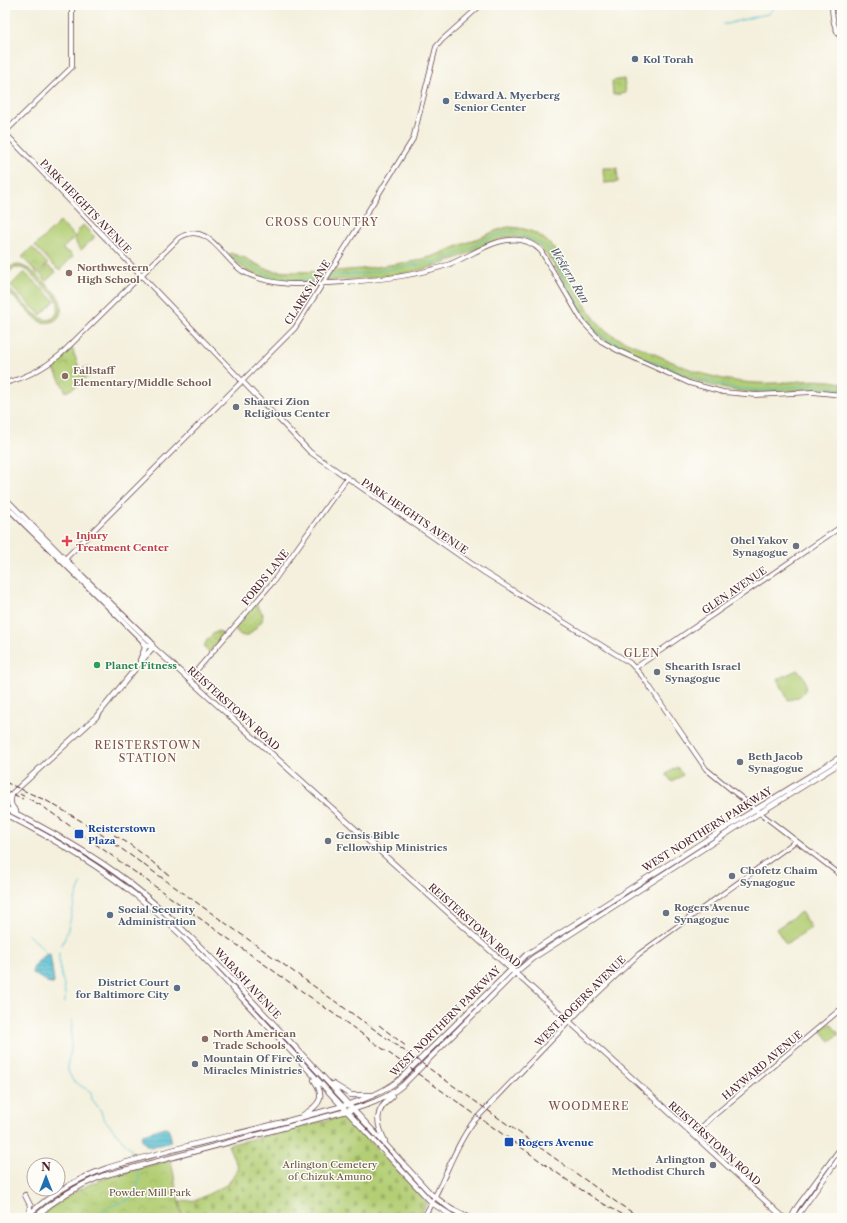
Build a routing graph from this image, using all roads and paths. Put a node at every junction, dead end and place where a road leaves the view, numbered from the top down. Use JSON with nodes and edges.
{"nodes":[{"id":1,"x":72,"y":5,"type":"edge"},
{"id":2,"x":480,"y":5,"type":"edge"},
{"id":3,"x":832,"y":5,"type":"edge"},
{"id":4,"x":842,"y":40,"type":"edge"},
{"id":5,"x":5,"y":133,"type":"edge"},
{"id":6,"x":141,"y":274,"type":"junction"},
{"id":7,"x":324,"y":281,"type":"junction"},
{"id":8,"x":243,"y":382,"type":"junction"},
{"id":9,"x":5,"y":383,"type":"edge"},
{"id":10,"x":842,"y":395,"type":"edge"},
{"id":11,"x":346,"y":478,"type":"junction"},
{"id":12,"x":5,"y":498,"type":"edge"},
{"id":13,"x":5,"y":505,"type":"edge"},
{"id":14,"x":21,"y":520,"type":"junction"},
{"id":15,"x":842,"y":526,"type":"edge"},
{"id":16,"x":36,"y":529,"type":"junction"},
{"id":17,"x":63,"y":561,"type":"junction"},
{"id":18,"x":91,"y":591,"type":"junction"},
{"id":19,"x":105,"y":598,"type":"junction"},
{"id":20,"x":128,"y":626,"type":"junction"},
{"id":21,"x":153,"y":647,"type":"junction"},
{"id":22,"x":138,"y":665,"type":"junction"},
{"id":23,"x":635,"y":668,"type":"junction"},
{"id":24,"x":189,"y":680,"type":"junction"},
{"id":25,"x":842,"y":756,"type":"edge"},
{"id":26,"x":842,"y":762,"type":"edge"},
{"id":27,"x":17,"y":789,"type":"junction"},
{"id":28,"x":5,"y":796,"type":"edge"},
{"id":29,"x":5,"y":800,"type":"edge"},
{"id":30,"x":5,"y":808,"type":"edge"},
{"id":31,"x":755,"y":809,"type":"junction"},
{"id":32,"x":760,"y":813,"type":"junction"},
{"id":33,"x":5,"y":815,"type":"edge"},
{"id":34,"x":24,"y":821,"type":"junction"},
{"id":35,"x":730,"y":832,"type":"junction"},
{"id":36,"x":796,"y":841,"type":"junction"},
{"id":37,"x":842,"y":876,"type":"edge"},
{"id":38,"x":510,"y":969,"type":"junction"},
{"id":39,"x":515,"y":973,"type":"junction"},
{"id":40,"x":842,"y":1008,"type":"edge"},
{"id":41,"x":467,"y":1012,"type":"junction"},
{"id":42,"x":568,"y":1022,"type":"junction"},
{"id":43,"x":461,"y":1028,"type":"junction"},
{"id":44,"x":307,"y":1068,"type":"junction"},
{"id":45,"x":325,"y":1079,"type":"junction"},
{"id":46,"x":399,"y":1089,"type":"junction"},
{"id":47,"x":378,"y":1094,"type":"junction"},
{"id":48,"x":348,"y":1104,"type":"junction"},
{"id":49,"x":342,"y":1106,"type":"junction"},
{"id":50,"x":353,"y":1110,"type":"junction"},
{"id":51,"x":347,"y":1111,"type":"junction"},
{"id":52,"x":295,"y":1119,"type":"junction"},
{"id":53,"x":694,"y":1135,"type":"junction"},
{"id":54,"x":387,"y":1146,"type":"junction"},
{"id":55,"x":842,"y":1146,"type":"edge"},
{"id":56,"x":842,"y":1154,"type":"edge"},
{"id":57,"x":25,"y":1195,"type":"dead end"},
{"id":58,"x":434,"y":1197,"type":"junction"},
{"id":59,"x":432,"y":1202,"type":"junction"},
{"id":60,"x":26,"y":1217,"type":"edge"},
{"id":61,"x":34,"y":1218,"type":"edge"},
{"id":62,"x":423,"y":1218,"type":"edge"},
{"id":63,"x":455,"y":1218,"type":"edge"},
{"id":64,"x":469,"y":1218,"type":"edge"},
{"id":65,"x":784,"y":1218,"type":"edge"},
{"id":66,"x":791,"y":1218,"type":"edge"},
{"id":67,"x":796,"y":1218,"type":"edge"}],
"edges":[{"from":1,"to":5,"type":"street"},
{"from":2,"to":7,"type":"street","name":"CLARKS LANE"},
{"from":3,"to":4,"type":"street"},
{"from":5,"to":6,"type":"street","name":"PARK HEIGHTS AVENUE"},
{"from":6,"to":7,"type":"street"},
{"from":6,"to":8,"type":"street","name":"PARK HEIGHTS AVENUE"},
{"from":6,"to":9,"type":"street"},
{"from":7,"to":8,"type":"street","name":"CLARKS LANE"},
{"from":7,"to":10,"type":"street"},
{"from":8,"to":11,"type":"street","name":"PARK HEIGHTS AVENUE"},
{"from":8,"to":17,"type":"street","name":"CLARKS LANE"},
{"from":11,"to":23,"type":"street","name":"PARK HEIGHTS AVENUE"},
{"from":11,"to":24,"type":"street","name":"FORDS LANE"},
{"from":12,"to":16,"type":"main road","name":"REISTERSTOWN ROAD"},
{"from":13,"to":14,"type":"main road","name":"REISTERSTOWN ROAD"},
{"from":14,"to":16,"type":"main road"},
{"from":14,"to":17,"type":"main road","name":"REISTERSTOWN ROAD"},
{"from":15,"to":23,"type":"street","name":"GLEN AVENUE"},
{"from":16,"to":17,"type":"main road","name":"REISTERSTOWN ROAD"},
{"from":17,"to":18,"type":"main road","name":"REISTERSTOWN ROAD"},
{"from":17,"to":19,"type":"main road","name":"REISTERSTOWN ROAD"},
{"from":18,"to":19,"type":"main road"},
{"from":18,"to":20,"type":"main road","name":"REISTERSTOWN ROAD"},
{"from":19,"to":21,"type":"main road","name":"REISTERSTOWN ROAD"},
{"from":20,"to":21,"type":"main road","name":"REISTERSTOWN ROAD"},
{"from":20,"to":22,"type":"main road"},
{"from":21,"to":22,"type":"main road"},
{"from":21,"to":24,"type":"main road","name":"REISTERSTOWN ROAD"},
{"from":22,"to":27,"type":"main road"},
{"from":23,"to":31,"type":"street","name":"PARK HEIGHTS AVENUE"},
{"from":24,"to":38,"type":"main road","name":"REISTERSTOWN ROAD"},
{"from":25,"to":31,"type":"main road","name":"WEST NORTHERN PARKWAY"},
{"from":26,"to":32,"type":"main road","name":"WEST NORTHERN PARKWAY"},
{"from":27,"to":28,"type":"main road"},
{"from":27,"to":29,"type":"main road"},
{"from":27,"to":34,"type":"main road"},
{"from":30,"to":34,"type":"main road","name":"WABASH AVENUE"},
{"from":31,"to":32,"type":"street","name":"PARK HEIGHTS AVENUE"},
{"from":31,"to":35,"type":"main road"},
{"from":31,"to":38,"type":"main road","name":"WEST NORTHERN PARKWAY"},
{"from":32,"to":35,"type":"main road","name":"WEST NORTHERN PARKWAY"},
{"from":32,"to":36,"type":"street","name":"PARK HEIGHTS AVENUE"},
{"from":33,"to":34,"type":"main road","name":"WABASH AVENUE"},
{"from":34,"to":44,"type":"main road","name":"WABASH AVENUE"},
{"from":34,"to":45,"type":"main road","name":"WABASH AVENUE"},
{"from":35,"to":39,"type":"main road","name":"WEST NORTHERN PARKWAY"},
{"from":36,"to":37,"type":"street","name":"PARK HEIGHTS AVENUE"},
{"from":36,"to":42,"type":"street","name":"WEST ROGERS AVENUE"},
{"from":38,"to":39,"type":"main road","name":"REISTERSTOWN ROAD"},
{"from":38,"to":41,"type":"main road","name":"WEST NORTHERN PARKWAY"},
{"from":39,"to":42,"type":"main road","name":"REISTERSTOWN ROAD"},
{"from":39,"to":43,"type":"main road","name":"WEST NORTHERN PARKWAY"},
{"from":40,"to":53,"type":"street","name":"HAYWARD AVENUE"},
{"from":41,"to":43,"type":"main road"},
{"from":41,"to":47,"type":"main road","name":"WEST NORTHERN PARKWAY"},
{"from":42,"to":53,"type":"main road","name":"REISTERSTOWN ROAD"},
{"from":42,"to":58,"type":"street","name":"WEST ROGERS AVENUE"},
{"from":43,"to":46,"type":"main road","name":"WEST NORTHERN PARKWAY"},
{"from":44,"to":49,"type":"main road","name":"WABASH AVENUE"},
{"from":44,"to":52,"type":"main road"},
{"from":45,"to":47,"type":"main road"},
{"from":45,"to":48,"type":"main road","name":"WABASH AVENUE"},
{"from":46,"to":50,"type":"main road","name":"WEST NORTHERN PARKWAY"},
{"from":46,"to":54,"type":"main road"},
{"from":47,"to":48,"type":"main road","name":"WEST NORTHERN PARKWAY"},
{"from":48,"to":49,"type":"main road","name":"WEST NORTHERN PARKWAY"},
{"from":48,"to":50,"type":"main road","name":"WABASH AVENUE"},
{"from":49,"to":51,"type":"main road","name":"WABASH AVENUE"},
{"from":49,"to":52,"type":"main road","name":"WEST NORTHERN PARKWAY"},
{"from":50,"to":51,"type":"main road","name":"WEST NORTHERN PARKWAY"},
{"from":50,"to":54,"type":"main road","name":"WABASH AVENUE"},
{"from":51,"to":59,"type":"main road","name":"WABASH AVENUE"},
{"from":51,"to":61,"type":"main road","name":"WEST NORTHERN PARKWAY"},
{"from":52,"to":60,"type":"main road","name":"WEST NORTHERN PARKWAY"},
{"from":53,"to":65,"type":"main road","name":"REISTERSTOWN ROAD"},
{"from":54,"to":58,"type":"main road","name":"WABASH AVENUE"},
{"from":55,"to":66,"type":"street"},
{"from":56,"to":67,"type":"street"},
{"from":57,"to":60,"type":"main road"},
{"from":58,"to":59,"type":"street","name":"WEST ROGERS AVENUE"},
{"from":58,"to":64,"type":"main road","name":"WABASH AVENUE"},
{"from":59,"to":62,"type":"street","name":"WEST ROGERS AVENUE"},
{"from":59,"to":63,"type":"main road","name":"WABASH AVENUE"}]}
